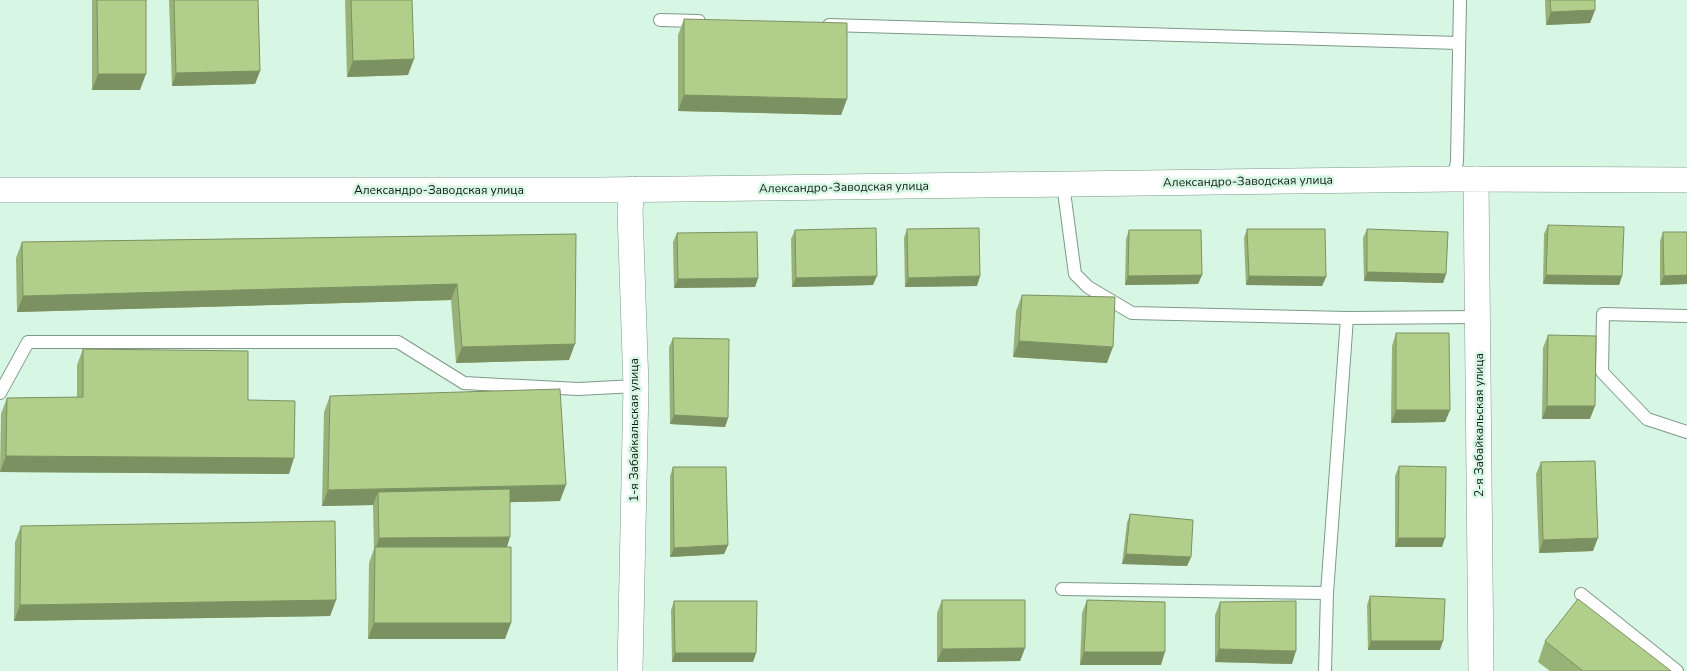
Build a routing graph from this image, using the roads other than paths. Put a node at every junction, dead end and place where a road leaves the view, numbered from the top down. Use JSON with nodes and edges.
{"nodes":[{"id":1,"x":1460,"y":0,"type":"edge"},
{"id":2,"x":660,"y":20,"type":"dead end"},
{"id":3,"x":710,"y":22,"type":"edge"},
{"id":4,"x":820,"y":25,"type":"edge"},
{"id":5,"x":1459,"y":43,"type":"junction"},
{"id":6,"x":1465,"y":179,"type":"junction"},
{"id":7,"x":1687,"y":180,"type":"edge"},
{"id":8,"x":1063,"y":184,"type":"junction"},
{"id":9,"x":632,"y":189,"type":"junction"},
{"id":10,"x":0,"y":190,"type":"edge"},
{"id":11,"x":1687,"y":316,"type":"edge"},
{"id":12,"x":1478,"y":317,"type":"junction"},
{"id":13,"x":1347,"y":318,"type":"junction"},
{"id":14,"x":636,"y":386,"type":"junction"},
{"id":15,"x":0,"y":393,"type":"edge"},
{"id":16,"x":1687,"y":432,"type":"edge"},
{"id":17,"x":1062,"y":589,"type":"dead end"},
{"id":18,"x":1327,"y":593,"type":"junction"},
{"id":19,"x":1581,"y":594,"type":"dead end"},
{"id":20,"x":630,"y":671,"type":"edge"},
{"id":21,"x":1325,"y":671,"type":"edge"},
{"id":22,"x":1481,"y":671,"type":"edge"},
{"id":23,"x":1677,"y":671,"type":"edge"}],
"edges":[{"from":1,"to":5,"type":"lane"},
{"from":2,"to":3,"type":"lane"},
{"from":4,"to":5,"type":"lane"},
{"from":5,"to":6,"type":"lane"},
{"from":6,"to":7,"type":"street","name":"Александро-Заводская улица"},
{"from":6,"to":8,"type":"street","name":"Александро-Заводская улица"},
{"from":6,"to":12,"type":"street","name":"2-я Забайкальская улица"},
{"from":8,"to":9,"type":"street","name":"Александро-Заводская улица"},
{"from":8,"to":13,"type":"lane"},
{"from":9,"to":10,"type":"street","name":"Александро-Заводская улица"},
{"from":9,"to":14,"type":"street","name":"1-я Забайкальская улица"},
{"from":11,"to":16,"type":"lane"},
{"from":12,"to":13,"type":"lane"},
{"from":12,"to":22,"type":"street","name":"2-я Забайкальская улица"},
{"from":13,"to":18,"type":"lane"},
{"from":14,"to":15,"type":"lane"},
{"from":14,"to":20,"type":"street","name":"1-я Забайкальская улица"},
{"from":17,"to":18,"type":"lane"},
{"from":18,"to":21,"type":"lane"},
{"from":19,"to":23,"type":"lane"}]}
